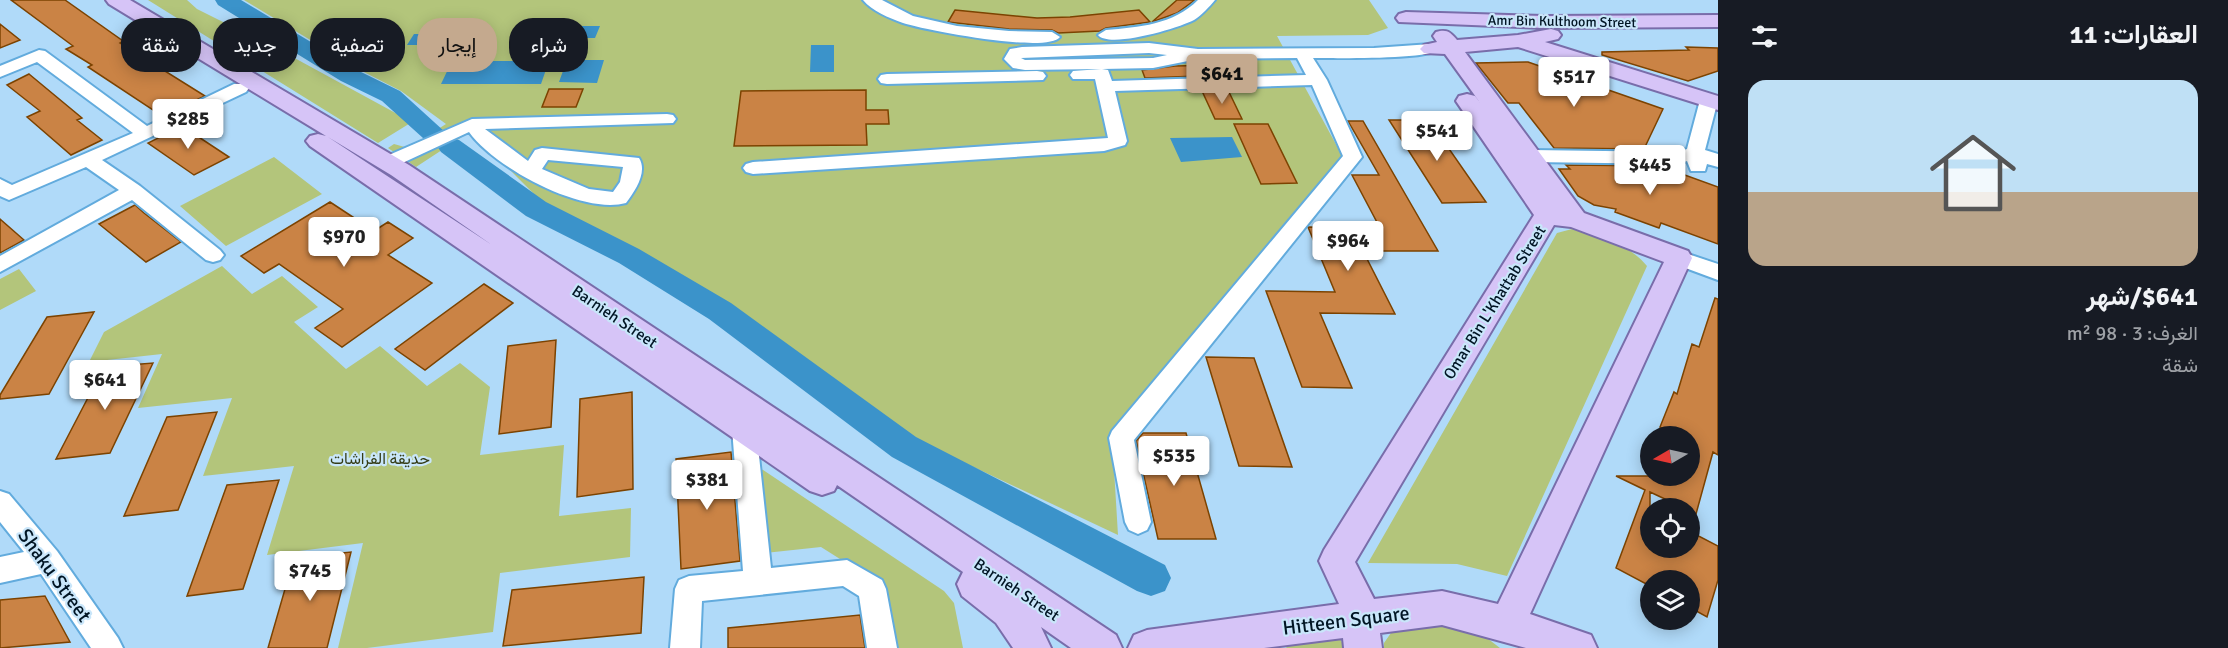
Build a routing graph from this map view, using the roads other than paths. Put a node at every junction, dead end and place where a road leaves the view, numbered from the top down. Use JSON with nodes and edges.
{"nodes":[{"id":1,"x":96,"y":0,"type":"edge"},
{"id":2,"x":116,"y":0,"type":"edge"},
{"id":3,"x":871,"y":0,"type":"edge"},
{"id":4,"x":1207,"y":0,"type":"edge"},
{"id":5,"x":1529,"y":0,"type":"edge"},
{"id":6,"x":1412,"y":9,"type":"edge"},
{"id":7,"x":1470,"y":19,"type":"junction"},
{"id":8,"x":1507,"y":21,"type":"junction"},
{"id":9,"x":1718,"y":21,"type":"edge"},
{"id":10,"x":1164,"y":26,"type":"junction"},
{"id":11,"x":1718,"y":32,"type":"edge"},
{"id":12,"x":1518,"y":41,"type":"junction"},
{"id":13,"x":1480,"y":45,"type":"junction"},
{"id":14,"x":1442,"y":48,"type":"junction"},
{"id":15,"x":1301,"y":52,"type":"junction"},
{"id":16,"x":1198,"y":54,"type":"junction"},
{"id":17,"x":1162,"y":55,"type":"junction"},
{"id":18,"x":0,"y":72,"type":"edge"},
{"id":19,"x":887,"y":79,"type":"dead end"},
{"id":20,"x":1318,"y":80,"type":"junction"},
{"id":21,"x":1105,"y":86,"type":"junction"},
{"id":22,"x":240,"y":88,"type":"junction"},
{"id":23,"x":1713,"y":102,"type":"edge"},
{"id":24,"x":666,"y":119,"type":"dead end"},
{"id":25,"x":472,"y":124,"type":"junction"},
{"id":26,"x":146,"y":134,"type":"junction"},
{"id":27,"x":1531,"y":156,"type":"junction"},
{"id":28,"x":87,"y":159,"type":"junction"},
{"id":29,"x":1690,"y":159,"type":"junction"},
{"id":30,"x":1718,"y":160,"type":"edge"},
{"id":31,"x":395,"y":166,"type":"junction"},
{"id":32,"x":753,"y":168,"type":"dead end"},
{"id":33,"x":532,"y":170,"type":"junction"},
{"id":34,"x":1718,"y":175,"type":"edge"},
{"id":35,"x":0,"y":185,"type":"edge"},
{"id":36,"x":133,"y":192,"type":"junction"},
{"id":37,"x":1561,"y":217,"type":"junction"},
{"id":38,"x":213,"y":255,"type":"dead end"},
{"id":39,"x":1679,"y":258,"type":"junction"},
{"id":40,"x":0,"y":265,"type":"edge"},
{"id":41,"x":1718,"y":272,"type":"edge"},
{"id":42,"x":744,"y":428,"type":"junction"},
{"id":43,"x":0,"y":502,"type":"edge"},
{"id":44,"x":1138,"y":522,"type":"dead end"},
{"id":45,"x":47,"y":560,"type":"junction"},
{"id":46,"x":0,"y":570,"type":"edge"},
{"id":47,"x":758,"y":582,"type":"junction"},
{"id":48,"x":1507,"y":624,"type":"junction"},
{"id":49,"x":1364,"y":633,"type":"edge"},
{"id":50,"x":1254,"y":640,"type":"edge"},
{"id":51,"x":108,"y":648,"type":"edge"},
{"id":52,"x":685,"y":648,"type":"edge"},
{"id":53,"x":882,"y":648,"type":"edge"},
{"id":54,"x":1032,"y":648,"type":"edge"},
{"id":55,"x":1103,"y":648,"type":"edge"},
{"id":56,"x":1147,"y":648,"type":"edge"},
{"id":57,"x":1535,"y":648,"type":"edge"},
{"id":58,"x":1578,"y":648,"type":"edge"}],
"edges":[{"from":1,"to":22,"type":"main road","name":"Barnieh Street"},
{"from":2,"to":31,"type":"main road","name":"Barnieh Street"},
{"from":3,"to":10,"type":"street"},
{"from":4,"to":10,"type":"street"},
{"from":5,"to":8,"type":"main road"},
{"from":6,"to":7,"type":"main road","name":"Amr Bin Kulthoom Street"},
{"from":6,"to":14,"type":"main road","name":"Omar Bin L'Khattab Street"},
{"from":7,"to":8,"type":"main road","name":"Amr Bin Kulthoom Street"},
{"from":7,"to":13,"type":"main road"},
{"from":8,"to":9,"type":"main road","name":"Amr Bin Kulthoom Street"},
{"from":10,"to":16,"type":"street"},
{"from":11,"to":12,"type":"main road","name":"Amr Bin Kulthoom Street"},
{"from":12,"to":13,"type":"main road","name":"Amr Bin Kulthoom Street"},
{"from":12,"to":23,"type":"main road"},
{"from":13,"to":14,"type":"main road","name":"Amr Bin Kulthoom Street"},
{"from":14,"to":15,"type":"street"},
{"from":14,"to":27,"type":"main road","name":"Omar Bin L'Khattab Street"},
{"from":14,"to":37,"type":"main road","name":"Omar Bin L'Khattab Street"},
{"from":15,"to":16,"type":"street"},
{"from":15,"to":20,"type":"street"},
{"from":16,"to":17,"type":"street"},
{"from":17,"to":17,"type":"street"},
{"from":18,"to":26,"type":"street"},
{"from":19,"to":21,"type":"street"},
{"from":20,"to":21,"type":"street"},
{"from":20,"to":44,"type":"street"},
{"from":21,"to":32,"type":"street"},
{"from":22,"to":26,"type":"street"},
{"from":22,"to":42,"type":"main road","name":"Barnieh Street"},
{"from":23,"to":29,"type":"street"},
{"from":24,"to":25,"type":"street"},
{"from":25,"to":31,"type":"street"},
{"from":25,"to":33,"type":"street"},
{"from":26,"to":28,"type":"street"},
{"from":27,"to":29,"type":"street"},
{"from":27,"to":37,"type":"main road","name":"Omar Bin L'Khattab Street"},
{"from":28,"to":35,"type":"street"},
{"from":28,"to":36,"type":"street"},
{"from":29,"to":30,"type":"street"},
{"from":29,"to":34,"type":"street"},
{"from":31,"to":55,"type":"main road","name":"Barnieh Street"},
{"from":33,"to":33,"type":"street"},
{"from":36,"to":38,"type":"street"},
{"from":36,"to":40,"type":"street"},
{"from":37,"to":39,"type":"main road"},
{"from":37,"to":49,"type":"main road","name":"Omar Bin L'Khattab Street"},
{"from":39,"to":41,"type":"street"},
{"from":39,"to":48,"type":"main road"},
{"from":42,"to":47,"type":"street"},
{"from":42,"to":54,"type":"main road","name":"Barnieh Street"},
{"from":43,"to":45,"type":"street","name":"Shaku Street"},
{"from":45,"to":46,"type":"street"},
{"from":45,"to":51,"type":"street","name":"Shaku Street"},
{"from":47,"to":52,"type":"street"},
{"from":47,"to":53,"type":"street"},
{"from":48,"to":49,"type":"main road","name":"Hitteen Square"},
{"from":48,"to":57,"type":"main road","name":"Hitteen Square"},
{"from":48,"to":58,"type":"main road"},
{"from":49,"to":50,"type":"main road","name":"Hitteen Square"},
{"from":50,"to":56,"type":"main road","name":"Hitteen Square"}]}
